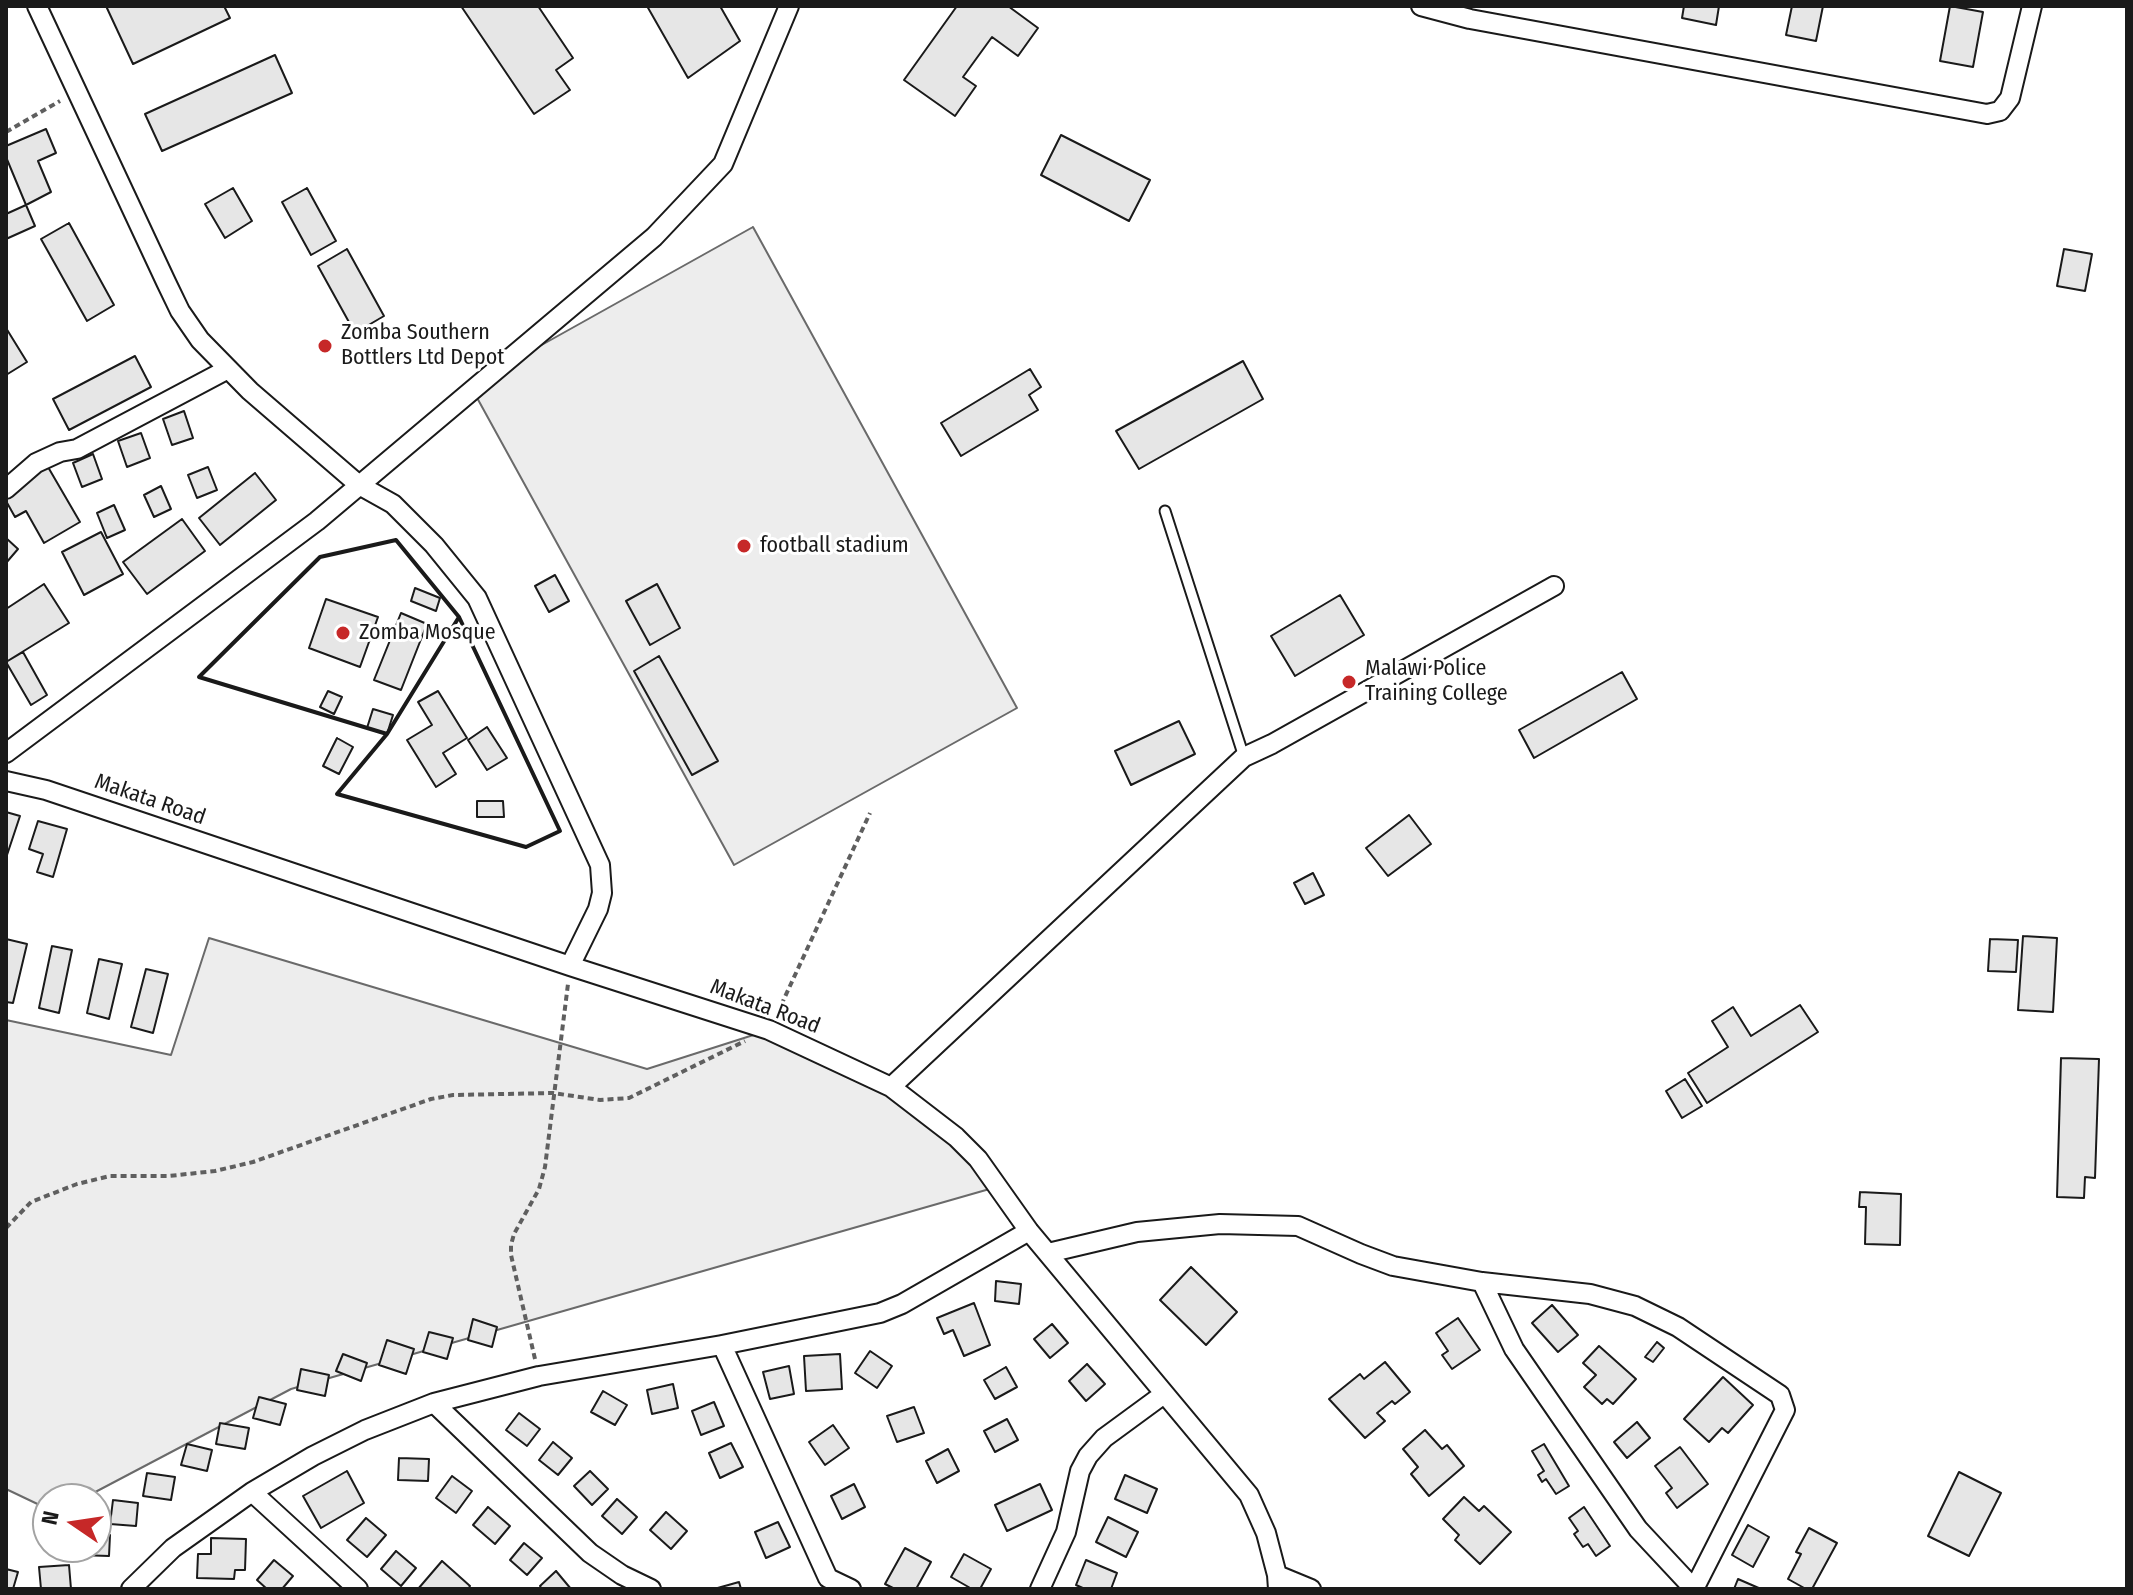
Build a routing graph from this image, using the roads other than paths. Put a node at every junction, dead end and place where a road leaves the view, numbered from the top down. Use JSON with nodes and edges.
{"nodes":[{"id":1,"x":37,"y":6,"type":"edge"},
{"id":2,"x":789,"y":6,"type":"edge"},
{"id":3,"x":1421,"y":6,"type":"edge"},
{"id":4,"x":2032,"y":6,"type":"edge"},
{"id":5,"x":228,"y":369,"type":"junction"},
{"id":6,"x":359,"y":485,"type":"junction"},
{"id":7,"x":6,"y":489,"type":"edge"},
{"id":8,"x":1165,"y":511,"type":"dead end"},
{"id":9,"x":1554,"y":586,"type":"dead end"},
{"id":10,"x":6,"y":753,"type":"edge"},
{"id":11,"x":1244,"y":757,"type":"junction"},
{"id":12,"x":6,"y":781,"type":"edge"},
{"id":13,"x":570,"y":966,"type":"junction"},
{"id":14,"x":891,"y":1087,"type":"junction"},
{"id":15,"x":1029,"y":1231,"type":"junction"},
{"id":16,"x":1048,"y":1253,"type":"junction"},
{"id":17,"x":1482,"y":1282,"type":"junction"},
{"id":18,"x":722,"y":1345,"type":"junction"},
{"id":19,"x":1164,"y":1394,"type":"junction"},
{"id":20,"x":434,"y":1403,"type":"junction"},
{"id":21,"x":252,"y":1492,"type":"junction"},
{"id":22,"x":1278,"y":1582,"type":"edge"},
{"id":23,"x":825,"y":1583,"type":"edge"},
{"id":24,"x":131,"y":1589,"type":"edge"},
{"id":25,"x":358,"y":1589,"type":"edge"},
{"id":26,"x":651,"y":1589,"type":"edge"},
{"id":27,"x":851,"y":1589,"type":"edge"},
{"id":28,"x":1040,"y":1589,"type":"edge"},
{"id":29,"x":1311,"y":1589,"type":"edge"},
{"id":30,"x":1694,"y":1589,"type":"edge"}],
"edges":[{"from":1,"to":5,"type":"street"},
{"from":2,"to":6,"type":"street"},
{"from":3,"to":4,"type":"street"},
{"from":5,"to":6,"type":"street"},
{"from":5,"to":7,"type":"street"},
{"from":6,"to":10,"type":"street"},
{"from":6,"to":13,"type":"street"},
{"from":8,"to":11,"type":"lane"},
{"from":9,"to":11,"type":"street"},
{"from":11,"to":14,"type":"street"},
{"from":12,"to":13,"type":"street","name":"Makata Road"},
{"from":13,"to":14,"type":"street","name":"Makata Road"},
{"from":14,"to":15,"type":"street","name":"Makata Road"},
{"from":15,"to":16,"type":"street","name":"Makata Road"},
{"from":15,"to":18,"type":"street"},
{"from":16,"to":17,"type":"street"},
{"from":16,"to":19,"type":"street","name":"Makata Road"},
{"from":17,"to":30,"type":"street"},
{"from":17,"to":30,"type":"street"},
{"from":18,"to":20,"type":"street"},
{"from":18,"to":23,"type":"street"},
{"from":19,"to":22,"type":"street","name":"Makata Road"},
{"from":19,"to":28,"type":"street"},
{"from":20,"to":21,"type":"street"},
{"from":20,"to":26,"type":"street"},
{"from":21,"to":24,"type":"street"},
{"from":21,"to":25,"type":"street"},
{"from":22,"to":29,"type":"street"},
{"from":23,"to":27,"type":"street"}]}
